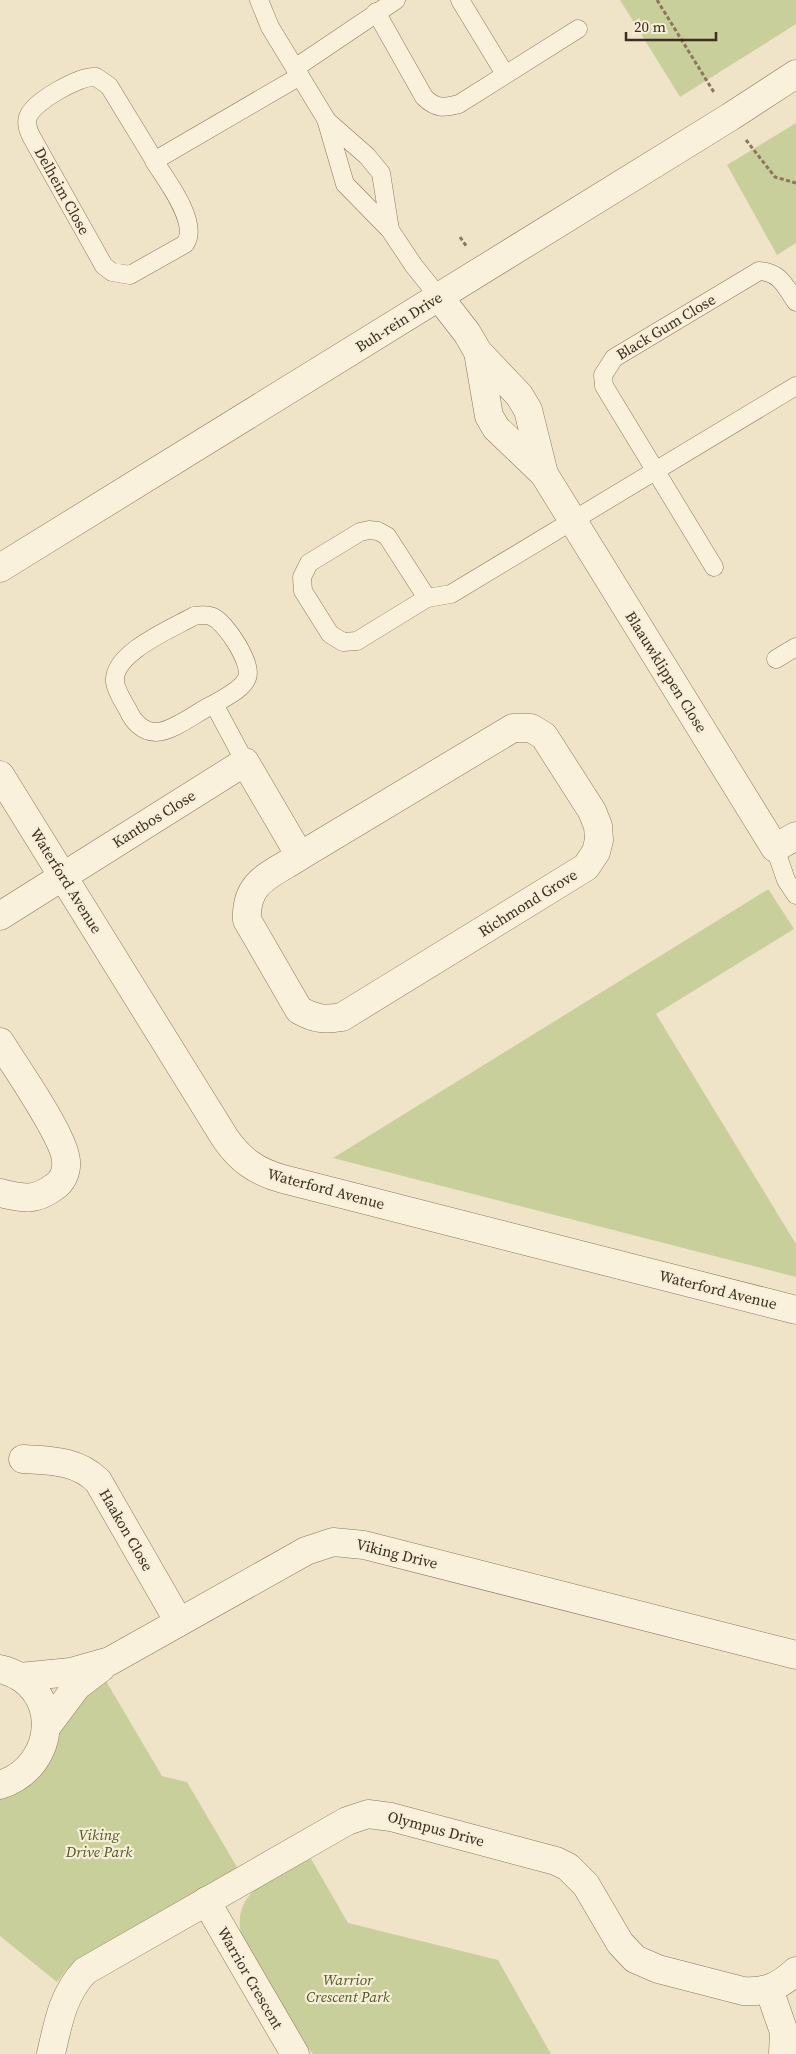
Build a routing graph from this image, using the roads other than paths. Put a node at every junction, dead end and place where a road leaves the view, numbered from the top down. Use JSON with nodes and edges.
{"nodes":[{"id":1,"x":259,"y":0,"type":"edge"},
{"id":2,"x":396,"y":0,"type":"edge"},
{"id":3,"x":460,"y":0,"type":"edge"},
{"id":4,"x":376,"y":12,"type":"junction"},
{"id":5,"x":578,"y":29,"type":"dead end"},
{"id":6,"x":297,"y":72,"type":"junction"},
{"id":7,"x":505,"y":74,"type":"junction"},
{"id":8,"x":796,"y":74,"type":"edge"},
{"id":9,"x":326,"y":119,"type":"junction"},
{"id":10,"x":156,"y":163,"type":"junction"},
{"id":11,"x":390,"y":230,"type":"junction"},
{"id":12,"x":439,"y":298,"type":"junction"},
{"id":13,"x":796,"y":302,"type":"edge"},
{"id":14,"x":478,"y":352,"type":"junction"},
{"id":15,"x":796,"y":386,"type":"edge"},
{"id":16,"x":656,"y":472,"type":"junction"},
{"id":17,"x":544,"y":474,"type":"junction"},
{"id":18,"x":573,"y":521,"type":"junction"},
{"id":19,"x":714,"y":567,"type":"dead end"},
{"id":20,"x":0,"y":568,"type":"edge"},
{"id":21,"x":427,"y":598,"type":"junction"},
{"id":22,"x":796,"y":647,"type":"edge"},
{"id":23,"x":776,"y":659,"type":"dead end"},
{"id":24,"x":214,"y":704,"type":"junction"},
{"id":25,"x":245,"y":762,"type":"junction"},
{"id":26,"x":0,"y":775,"type":"edge"},
{"id":27,"x":785,"y":842,"type":"edge"},
{"id":28,"x":300,"y":856,"type":"junction"},
{"id":29,"x":63,"y":876,"type":"junction"},
{"id":30,"x":796,"y":895,"type":"edge"},
{"id":31,"x":0,"y":916,"type":"edge"},
{"id":32,"x":0,"y":1042,"type":"edge"},
{"id":33,"x":0,"y":1193,"type":"edge"},
{"id":34,"x":796,"y":1310,"type":"edge"},
{"id":35,"x":23,"y":1459,"type":"dead end"},
{"id":36,"x":178,"y":1622,"type":"junction"},
{"id":37,"x":796,"y":1655,"type":"edge"},
{"id":38,"x":110,"y":1661,"type":"junction"},
{"id":39,"x":10,"y":1673,"type":"edge"},
{"id":40,"x":47,"y":1726,"type":"junction"},
{"id":41,"x":0,"y":1785,"type":"edge"},
{"id":42,"x":206,"y":1901,"type":"junction"},
{"id":43,"x":796,"y":1971,"type":"edge"},
{"id":44,"x":769,"y":1989,"type":"junction"},
{"id":45,"x":51,"y":2054,"type":"edge"},
{"id":46,"x":295,"y":2054,"type":"edge"},
{"id":47,"x":783,"y":2054,"type":"edge"}],
"edges":[{"from":1,"to":6,"type":"lane"},
{"from":2,"to":4,"type":"lane"},
{"from":3,"to":7,"type":"lane"},
{"from":4,"to":6,"type":"lane"},
{"from":4,"to":7,"type":"lane"},
{"from":5,"to":7,"type":"lane"},
{"from":6,"to":9,"type":"lane"},
{"from":6,"to":10,"type":"lane"},
{"from":8,"to":12,"type":"street","name":"Buh-rein Drive"},
{"from":9,"to":11,"type":"lane"},
{"from":9,"to":11,"type":"lane"},
{"from":10,"to":10,"type":"lane","name":"Delheim Close"},
{"from":11,"to":12,"type":"lane"},
{"from":12,"to":14,"type":"street","name":"Blaauwklippen Close"},
{"from":12,"to":20,"type":"street","name":"Buh-rein Drive"},
{"from":13,"to":16,"type":"lane","name":"Black Gum Close"},
{"from":14,"to":17,"type":"street","name":"Blaauwklippen Close"},
{"from":14,"to":17,"type":"street","name":"Blaauwklippen Close"},
{"from":15,"to":16,"type":"lane"},
{"from":16,"to":18,"type":"lane"},
{"from":16,"to":19,"type":"lane","name":"Black Gum Close"},
{"from":17,"to":18,"type":"street","name":"Blaauwklippen Close"},
{"from":18,"to":21,"type":"lane"},
{"from":18,"to":27,"type":"street","name":"Blaauwklippen Close"},
{"from":21,"to":21,"type":"lane"},
{"from":22,"to":23,"type":"lane"},
{"from":24,"to":24,"type":"lane"},
{"from":24,"to":25,"type":"lane"},
{"from":25,"to":28,"type":"street"},
{"from":25,"to":29,"type":"street","name":"Kantbos Close"},
{"from":26,"to":29,"type":"street","name":"Waterford Avenue"},
{"from":27,"to":30,"type":"lane"},
{"from":28,"to":28,"type":"street","name":"Richmond Grove"},
{"from":29,"to":31,"type":"street","name":"Kantbos Close"},
{"from":29,"to":34,"type":"street","name":"Waterford Avenue"},
{"from":32,"to":33,"type":"street"},
{"from":35,"to":36,"type":"street","name":"Haakon Close"},
{"from":36,"to":37,"type":"street","name":"Viking Drive"},
{"from":36,"to":38,"type":"street","name":"Viking Drive"},
{"from":38,"to":39,"type":"street","name":"Viking Drive"},
{"from":38,"to":40,"type":"street"},
{"from":39,"to":40,"type":"street"},
{"from":40,"to":41,"type":"street"},
{"from":42,"to":44,"type":"street","name":"Olympus Drive"},
{"from":42,"to":45,"type":"street","name":"Olympus Drive"},
{"from":42,"to":46,"type":"street","name":"Warrior Crescent"},
{"from":43,"to":44,"type":"street","name":"Olympus Drive"},
{"from":44,"to":47,"type":"street"}]}
